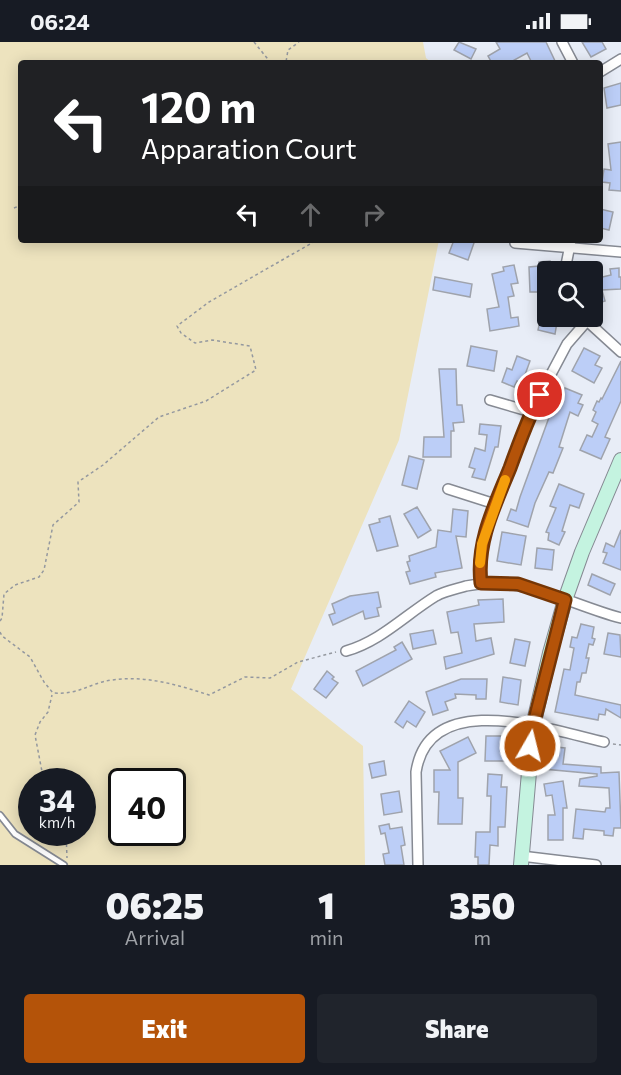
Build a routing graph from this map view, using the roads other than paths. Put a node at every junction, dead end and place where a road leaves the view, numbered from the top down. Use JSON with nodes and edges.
{"nodes":[{"id":1,"x":562,"y":42,"type":"edge"},
{"id":2,"x":621,"y":59,"type":"edge"},
{"id":3,"x":571,"y":60,"type":"edge"},
{"id":4,"x":603,"y":70,"type":"edge"},
{"id":5,"x":515,"y":243,"type":"dead end"},
{"id":6,"x":571,"y":244,"type":"edge"},
{"id":7,"x":621,"y":252,"type":"edge"},
{"id":8,"x":567,"y":261,"type":"edge"},
{"id":9,"x":580,"y":327,"type":"edge"},
{"id":10,"x":594,"y":327,"type":"edge"},
{"id":11,"x":621,"y":352,"type":"edge"},
{"id":12,"x":490,"y":400,"type":"dead end"},
{"id":13,"x":531,"y":412,"type":"junction"},
{"id":14,"x":621,"y":460,"type":"edge"},
{"id":15,"x":448,"y":489,"type":"dead end"},
{"id":16,"x":495,"y":504,"type":"junction"},
{"id":17,"x":481,"y":583,"type":"junction"},
{"id":18,"x":565,"y":600,"type":"junction"},
{"id":19,"x":621,"y":618,"type":"edge"},
{"id":20,"x":346,"y":651,"type":"road end"},
{"id":21,"x":533,"y":726,"type":"junction"},
{"id":22,"x":604,"y":742,"type":"dead end"},
{"id":23,"x":0,"y":815,"type":"edge"},
{"id":24,"x":521,"y":861,"type":"edge"},
{"id":25,"x":65,"y":865,"type":"edge"},
{"id":26,"x":418,"y":865,"type":"edge"},
{"id":27,"x":596,"y":865,"type":"edge"}],
"edges":[{"from":1,"to":3,"type":"street"},
{"from":2,"to":4,"type":"street"},
{"from":5,"to":6,"type":"street"},
{"from":6,"to":7,"type":"street"},
{"from":6,"to":8,"type":"street"},
{"from":9,"to":13,"type":"street"},
{"from":10,"to":11,"type":"street"},
{"from":12,"to":13,"type":"street"},
{"from":13,"to":16,"type":"street"},
{"from":14,"to":18,"type":"street"},
{"from":15,"to":16,"type":"street"},
{"from":16,"to":17,"type":"street"},
{"from":17,"to":18,"type":"street"},
{"from":17,"to":20,"type":"street"},
{"from":18,"to":19,"type":"street"},
{"from":18,"to":21,"type":"street"},
{"from":21,"to":22,"type":"street"},
{"from":21,"to":24,"type":"street"},
{"from":21,"to":26,"type":"street"},
{"from":23,"to":25,"type":"lane"},
{"from":24,"to":27,"type":"street"}]}
